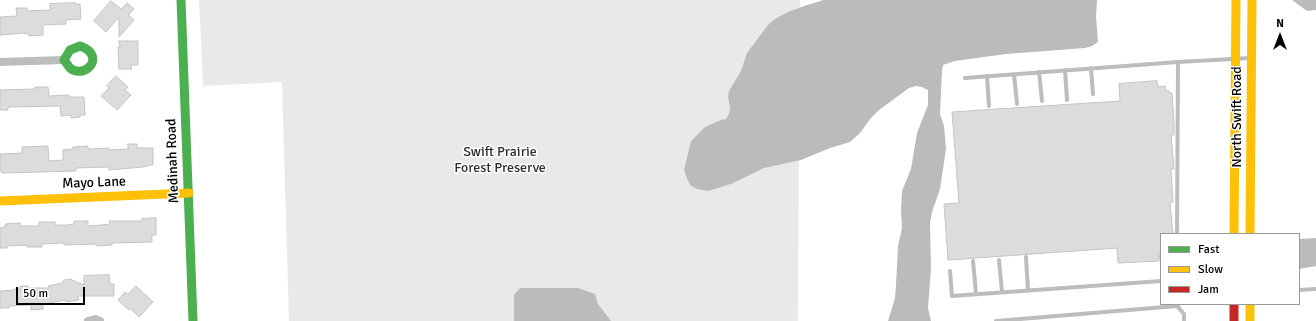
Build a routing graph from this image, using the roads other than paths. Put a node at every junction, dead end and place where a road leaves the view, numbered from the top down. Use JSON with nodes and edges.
{"nodes":[{"id":1,"x":181,"y":0,"type":"edge"},
{"id":2,"x":1236,"y":0,"type":"edge"},
{"id":3,"x":1252,"y":0,"type":"edge"},
{"id":4,"x":1251,"y":58,"type":"junction"},
{"id":5,"x":1236,"y":59,"type":"junction"},
{"id":6,"x":64,"y":60,"type":"dead end"},
{"id":7,"x":0,"y":62,"type":"edge"},
{"id":8,"x":1178,"y":62,"type":"junction"},
{"id":9,"x":1091,"y":68,"type":"junction"},
{"id":10,"x":1066,"y":70,"type":"junction"},
{"id":11,"x":1040,"y":72,"type":"junction"},
{"id":12,"x":1014,"y":74,"type":"junction"},
{"id":13,"x":987,"y":76,"type":"junction"},
{"id":14,"x":965,"y":78,"type":"dead end"},
{"id":15,"x":1092,"y":94,"type":"dead end"},
{"id":16,"x":1067,"y":100,"type":"dead end"},
{"id":17,"x":1042,"y":101,"type":"dead end"},
{"id":18,"x":1017,"y":104,"type":"dead end"},
{"id":19,"x":989,"y":106,"type":"dead end"},
{"id":20,"x":189,"y":193,"type":"junction"},
{"id":21,"x":0,"y":201,"type":"edge"},
{"id":22,"x":1177,"y":233,"type":"edge"},
{"id":23,"x":1234,"y":233,"type":"edge"},
{"id":24,"x":1250,"y":233,"type":"edge"},
{"id":25,"x":1026,"y":257,"type":"dead end"},
{"id":26,"x":999,"y":260,"type":"dead end"},
{"id":27,"x":973,"y":261,"type":"dead end"},
{"id":28,"x":950,"y":271,"type":"dead end"},
{"id":29,"x":1160,"y":281,"type":"edge"},
{"id":30,"x":1316,"y":288,"type":"edge"},
{"id":31,"x":1300,"y":290,"type":"edge"},
{"id":32,"x":1028,"y":291,"type":"junction"},
{"id":33,"x":1002,"y":292,"type":"junction"},
{"id":34,"x":976,"y":294,"type":"junction"},
{"id":35,"x":1178,"y":305,"type":"edge"},
{"id":36,"x":1234,"y":305,"type":"edge"},
{"id":37,"x":1250,"y":305,"type":"edge"},
{"id":38,"x":88,"y":321,"type":"edge"},
{"id":39,"x":100,"y":321,"type":"edge"},
{"id":40,"x":193,"y":321,"type":"edge"},
{"id":41,"x":996,"y":321,"type":"edge"},
{"id":42,"x":1184,"y":321,"type":"edge"},
{"id":43,"x":1234,"y":321,"type":"edge"},
{"id":44,"x":1250,"y":321,"type":"edge"}],
"edges":[{"from":1,"to":20,"type":"street","name":"Medinah Road"},
{"from":2,"to":5,"type":"street","name":"North Swift Road"},
{"from":3,"to":4,"type":"street","name":"North Swift Road"},
{"from":4,"to":5,"type":"lane"},
{"from":4,"to":24,"type":"street","name":"North Swift Road"},
{"from":5,"to":8,"type":"lane"},
{"from":5,"to":23,"type":"street","name":"North Swift Road"},
{"from":6,"to":7,"type":"street"},
{"from":8,"to":9,"type":"lane"},
{"from":8,"to":22,"type":"lane"},
{"from":9,"to":10,"type":"lane"},
{"from":9,"to":15,"type":"lane"},
{"from":10,"to":11,"type":"lane"},
{"from":10,"to":16,"type":"lane"},
{"from":11,"to":12,"type":"lane"},
{"from":11,"to":17,"type":"lane"},
{"from":12,"to":13,"type":"lane"},
{"from":12,"to":18,"type":"lane"},
{"from":13,"to":14,"type":"lane"},
{"from":13,"to":19,"type":"lane"},
{"from":20,"to":21,"type":"street","name":"Mayo Lane"},
{"from":20,"to":40,"type":"street","name":"Medinah Road"},
{"from":25,"to":32,"type":"lane"},
{"from":26,"to":33,"type":"lane"},
{"from":27,"to":34,"type":"lane"},
{"from":28,"to":34,"type":"lane"},
{"from":29,"to":32,"type":"lane"},
{"from":30,"to":31,"type":"lane"},
{"from":32,"to":33,"type":"lane"},
{"from":33,"to":34,"type":"lane"},
{"from":35,"to":41,"type":"lane"},
{"from":35,"to":42,"type":"lane"},
{"from":36,"to":43,"type":"street"},
{"from":37,"to":44,"type":"street"},
{"from":38,"to":39,"type":"street"}]}
